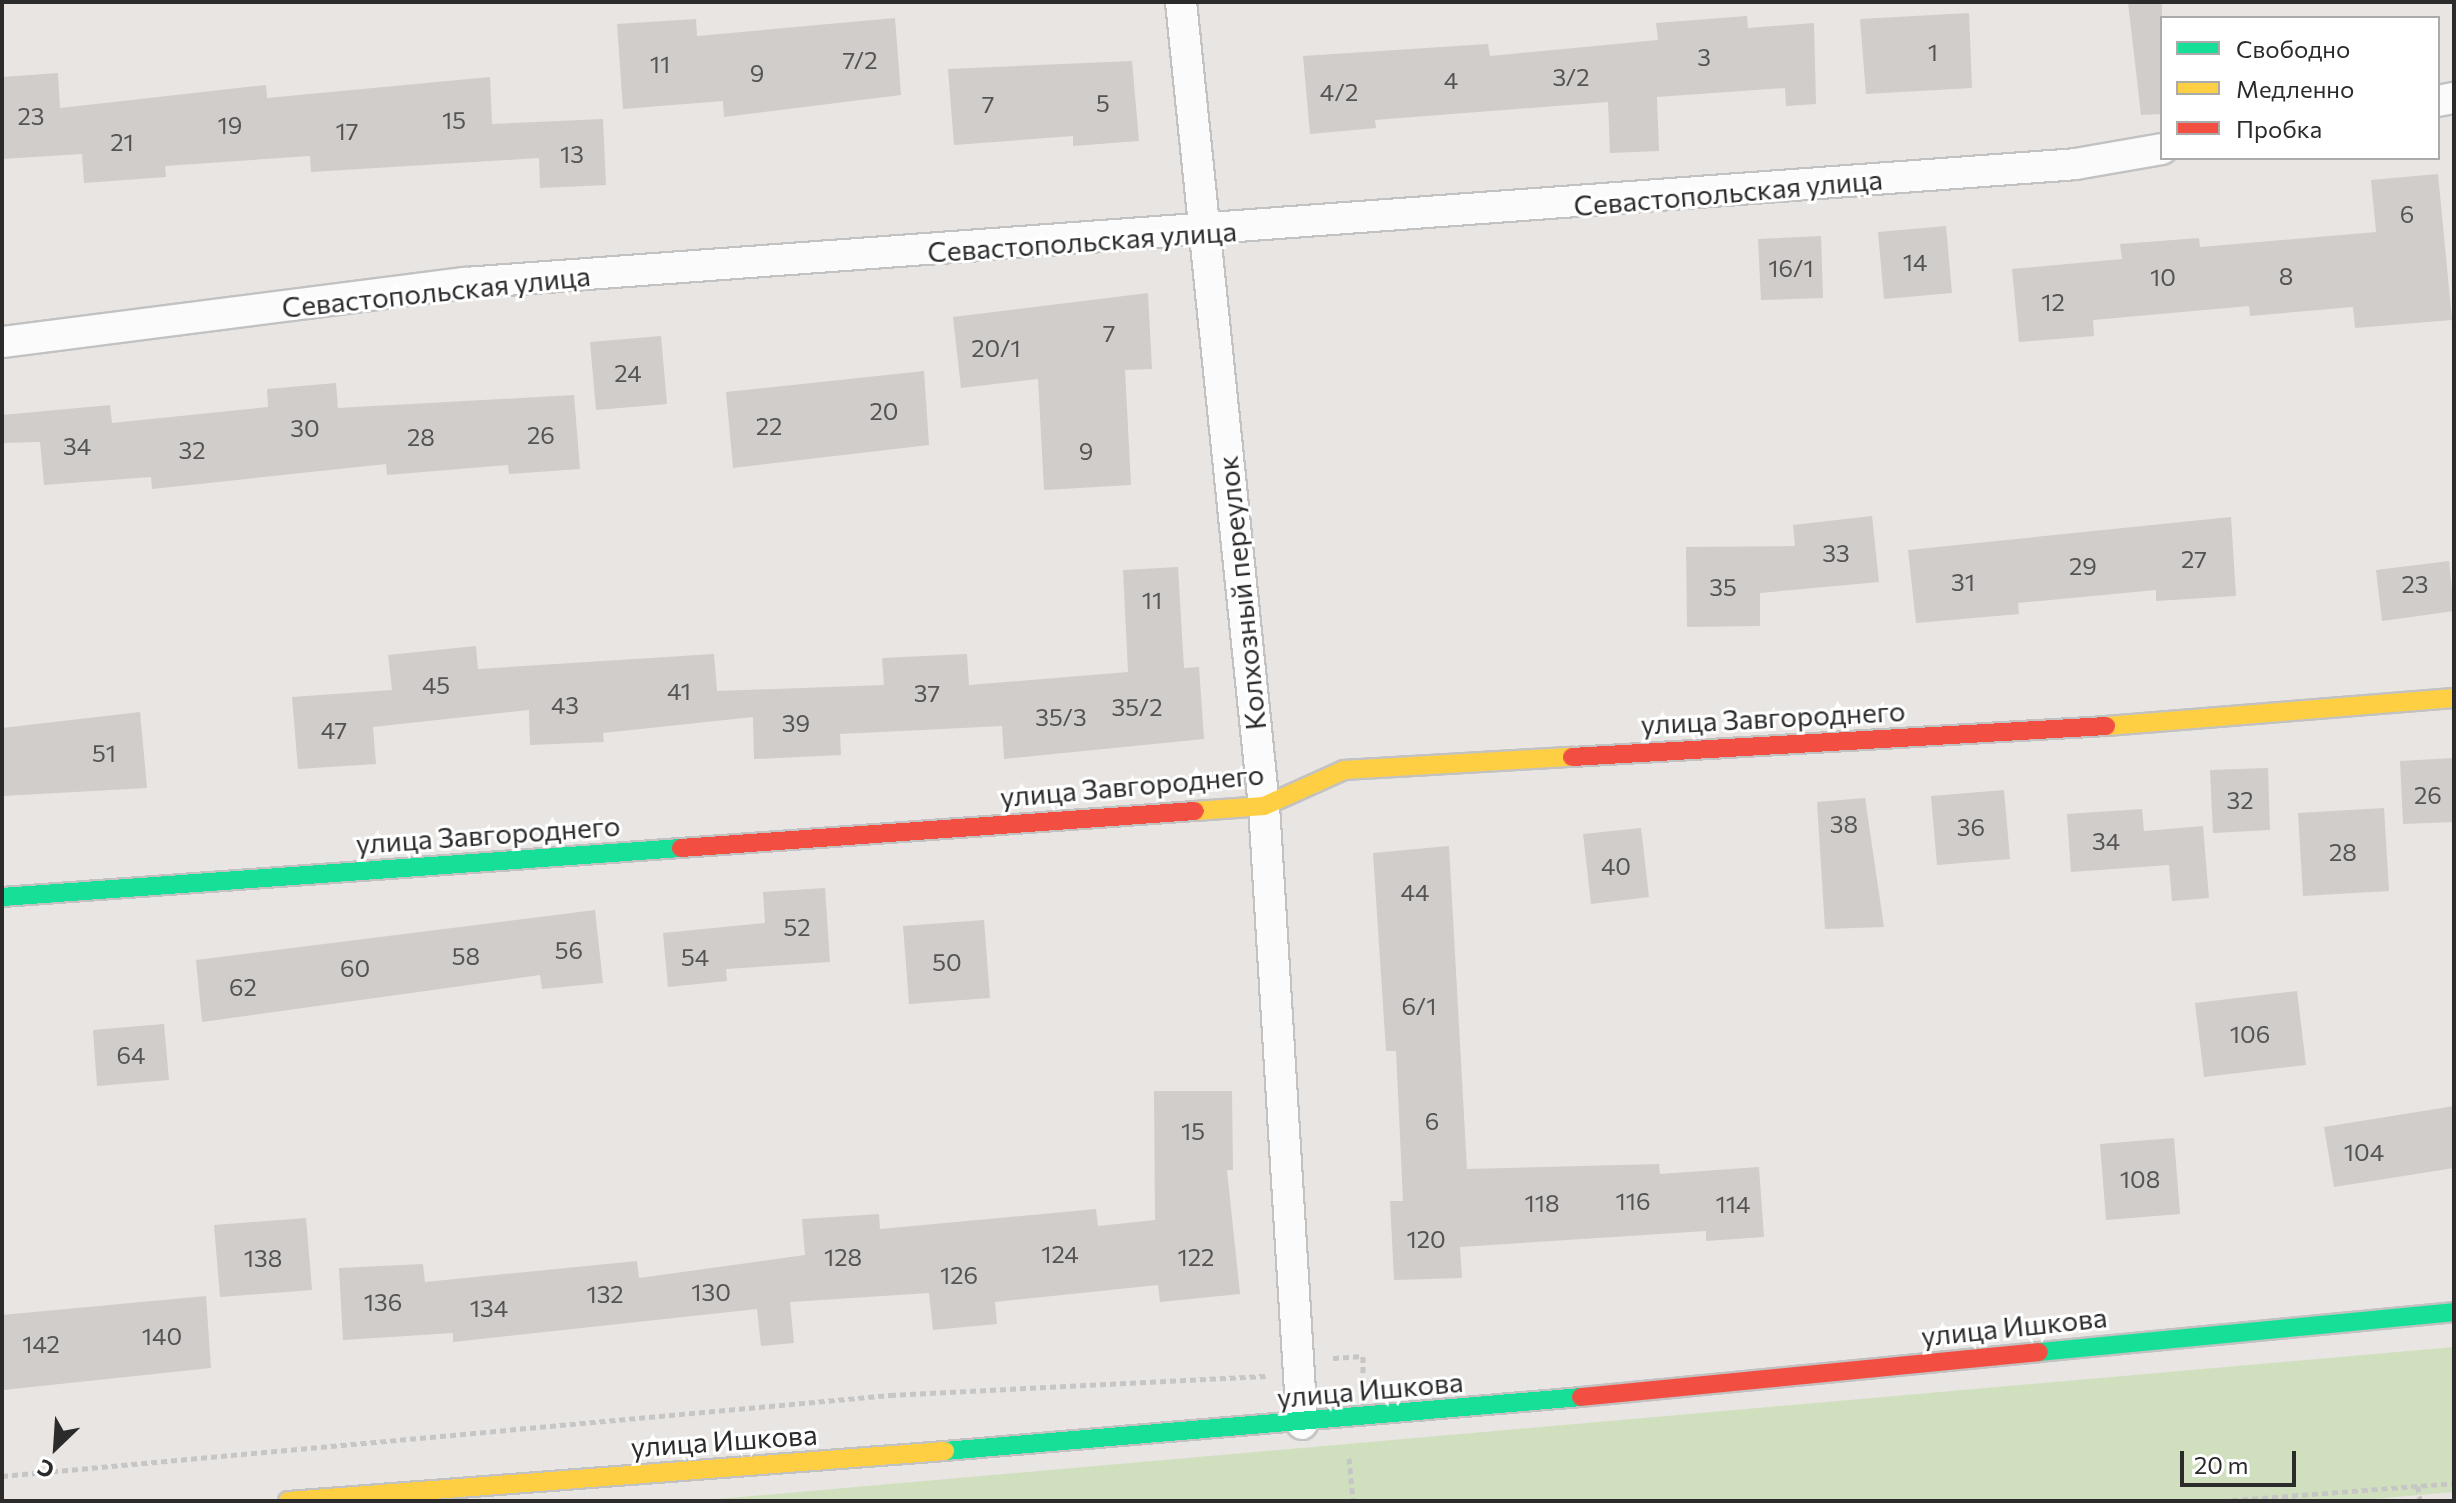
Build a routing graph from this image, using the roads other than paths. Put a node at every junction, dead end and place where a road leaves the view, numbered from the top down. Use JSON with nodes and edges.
{"nodes":[{"id":1,"x":1181,"y":2,"type":"edge"},
{"id":2,"x":2160,"y":149,"type":"edge"},
{"id":3,"x":1205,"y":233,"type":"junction"},
{"id":4,"x":2,"y":342,"type":"edge"},
{"id":5,"x":2454,"y":698,"type":"edge"},
{"id":6,"x":1264,"y":806,"type":"junction"},
{"id":7,"x":2,"y":897,"type":"edge"},
{"id":8,"x":2454,"y":1312,"type":"edge"},
{"id":9,"x":1302,"y":1424,"type":"junction"},
{"id":10,"x":288,"y":1501,"type":"edge"}],
"edges":[{"from":1,"to":3,"type":"street","name":"Колхозный переулок"},
{"from":2,"to":3,"type":"street","name":"Севастопольская улица"},
{"from":3,"to":4,"type":"street","name":"Севастопольская улица"},
{"from":3,"to":6,"type":"street","name":"Колхозный переулок"},
{"from":5,"to":6,"type":"street","name":"улица Завгороднего"},
{"from":6,"to":7,"type":"street","name":"улица Завгороднего"},
{"from":6,"to":9,"type":"street","name":"Колхозный переулок"},
{"from":8,"to":9,"type":"street","name":"улица Ишкова"},
{"from":9,"to":10,"type":"street","name":"улица Ишкова"}]}
